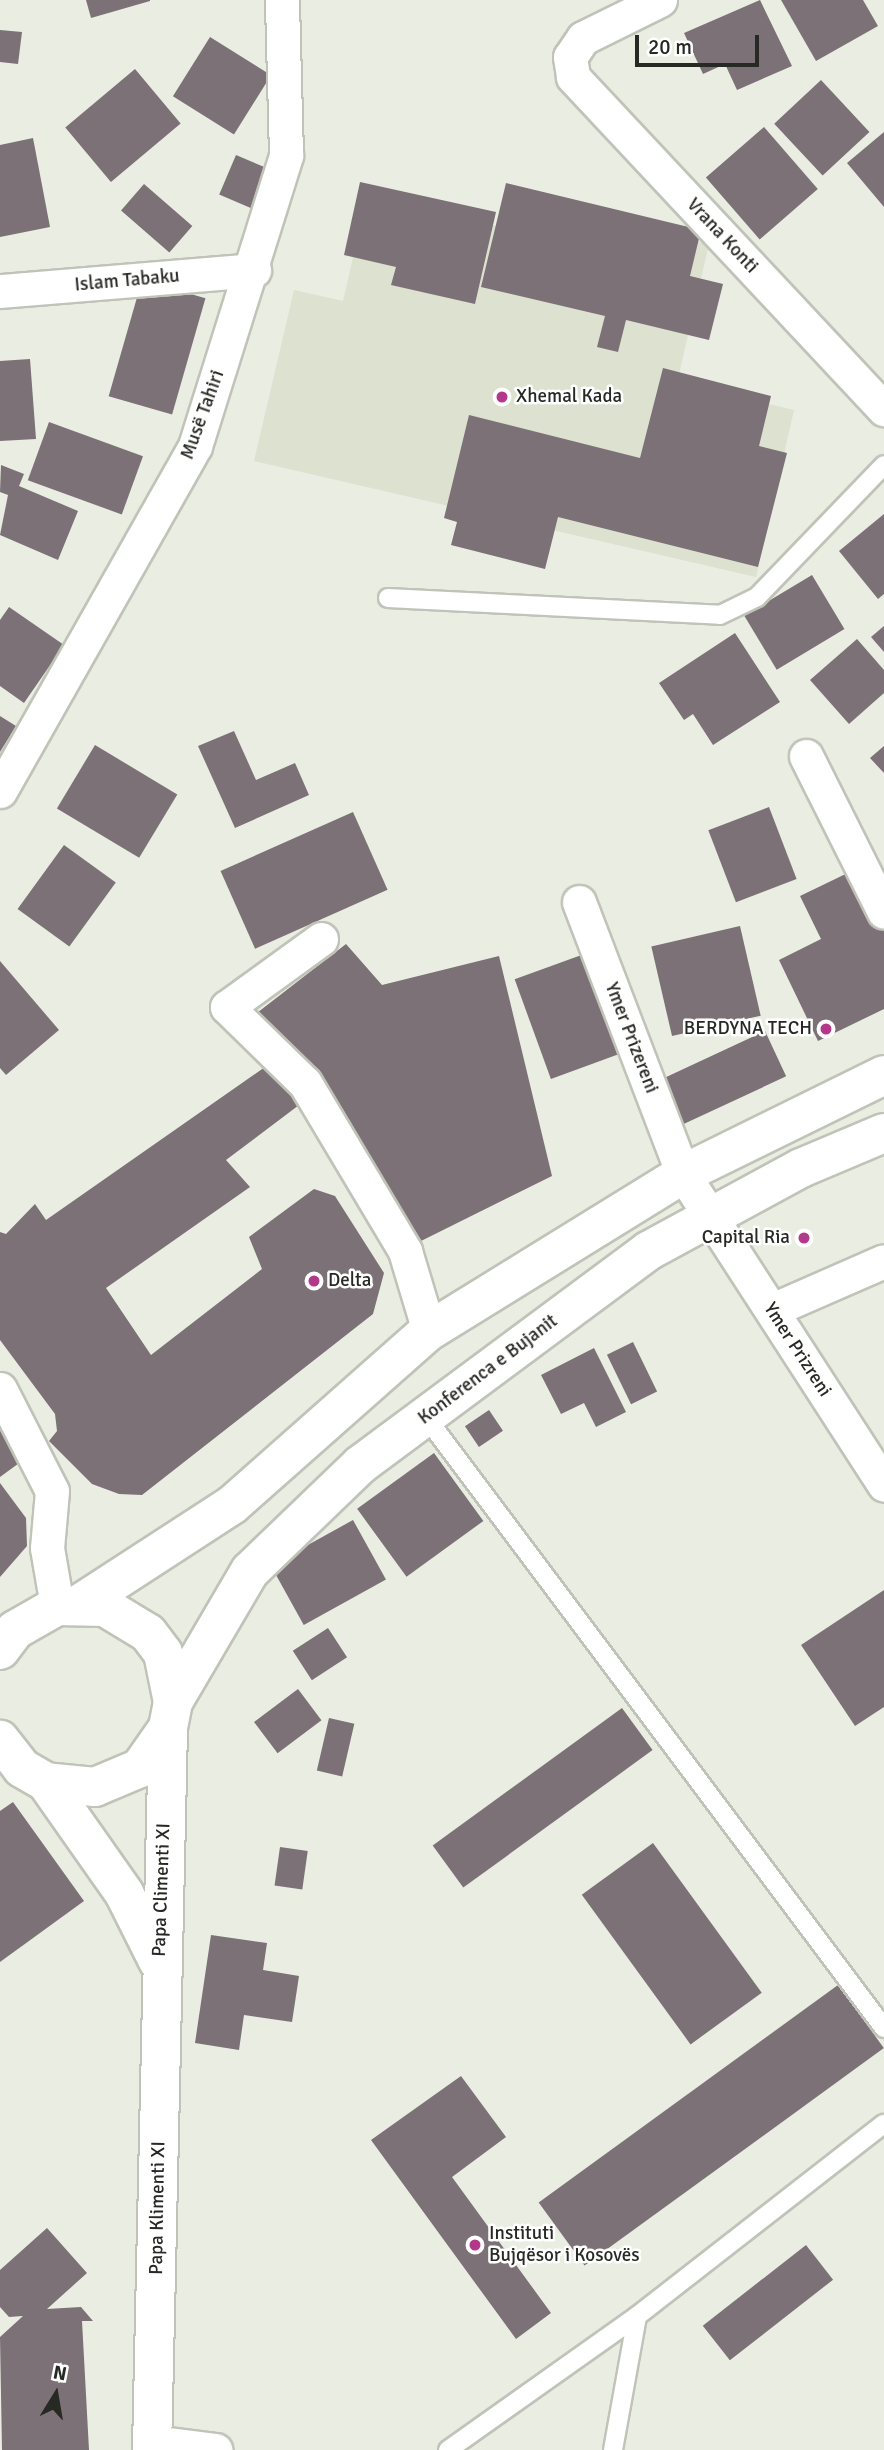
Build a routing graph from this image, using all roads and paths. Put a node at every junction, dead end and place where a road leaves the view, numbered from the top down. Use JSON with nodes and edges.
{"nodes":[{"id":1,"x":282,"y":0,"type":"edge"},
{"id":2,"x":660,"y":0,"type":"edge"},
{"id":3,"x":254,"y":270,"type":"junction"},
{"id":4,"x":0,"y":291,"type":"edge"},
{"id":5,"x":884,"y":409,"type":"edge"},
{"id":6,"x":884,"y":465,"type":"edge"},
{"id":7,"x":388,"y":598,"type":"dead end"},
{"id":8,"x":806,"y":756,"type":"dead end"},
{"id":9,"x":0,"y":791,"type":"edge"},
{"id":10,"x":579,"y":902,"type":"dead end"},
{"id":11,"x":884,"y":912,"type":"edge"},
{"id":12,"x":320,"y":939,"type":"dead end"},
{"id":13,"x":884,"y":1075,"type":"edge"},
{"id":14,"x":884,"y":1133,"type":"edge"},
{"id":15,"x":683,"y":1174,"type":"junction"},
{"id":16,"x":712,"y":1215,"type":"junction"},
{"id":17,"x":884,"y":1261,"type":"edge"},
{"id":18,"x":772,"y":1310,"type":"junction"},
{"id":19,"x":429,"y":1331,"type":"junction"},
{"id":20,"x":0,"y":1389,"type":"edge"},
{"id":21,"x":425,"y":1416,"type":"junction"},
{"id":22,"x":884,"y":1485,"type":"edge"},
{"id":23,"x":69,"y":1605,"type":"junction"},
{"id":24,"x":5,"y":1640,"type":"edge"},
{"id":25,"x":171,"y":1715,"type":"junction"},
{"id":26,"x":17,"y":1764,"type":"edge"},
{"id":27,"x":161,"y":1966,"type":"junction"},
{"id":28,"x":884,"y":2028,"type":"edge"},
{"id":29,"x":884,"y":2124,"type":"edge"},
{"id":30,"x":637,"y":2316,"type":"junction"},
{"id":31,"x":152,"y":2446,"type":"edge"},
{"id":32,"x":215,"y":2450,"type":"edge"},
{"id":33,"x":448,"y":2450,"type":"edge"},
{"id":34,"x":613,"y":2450,"type":"edge"}],
"edges":[{"from":1,"to":3,"type":"street","name":"Musë Tahiri"},
{"from":2,"to":5,"type":"street","name":"Vrana Konti"},
{"from":3,"to":4,"type":"street","name":"Islam Tabaku"},
{"from":3,"to":9,"type":"street","name":"Musë Tahiri"},
{"from":6,"to":7,"type":"lane"},
{"from":8,"to":11,"type":"street"},
{"from":10,"to":15,"type":"street","name":"Ymer Prizereni"},
{"from":12,"to":19,"type":"street"},
{"from":13,"to":15,"type":"main road"},
{"from":14,"to":16,"type":"main road","name":"Konferenca e Bujanit"},
{"from":15,"to":16,"type":"street","name":"Ymer Prizereni"},
{"from":15,"to":19,"type":"main road"},
{"from":16,"to":18,"type":"street","name":"Ymer Prizreni"},
{"from":16,"to":21,"type":"main road","name":"Konferenca e Bujanit"},
{"from":17,"to":18,"type":"street"},
{"from":18,"to":22,"type":"street","name":"Ymer Prizreni"},
{"from":19,"to":23,"type":"main road"},
{"from":20,"to":23,"type":"street"},
{"from":21,"to":25,"type":"main road","name":"Konferenca e Bujanit"},
{"from":21,"to":28,"type":"lane"},
{"from":23,"to":24,"type":"main road"},
{"from":23,"to":25,"type":"main road","name":"Papa Climenti XI"},
{"from":25,"to":26,"type":"main road","name":"Konferenca e Bujanit"},
{"from":25,"to":27,"type":"main road","name":"Papa Climenti XI"},
{"from":26,"to":27,"type":"main road","name":"Papa Climenti XI"},
{"from":27,"to":31,"type":"main road","name":"Papa Klimenti XI"},
{"from":29,"to":30,"type":"lane"},
{"from":30,"to":33,"type":"lane"},
{"from":30,"to":34,"type":"lane"},
{"from":31,"to":32,"type":"street"}]}
